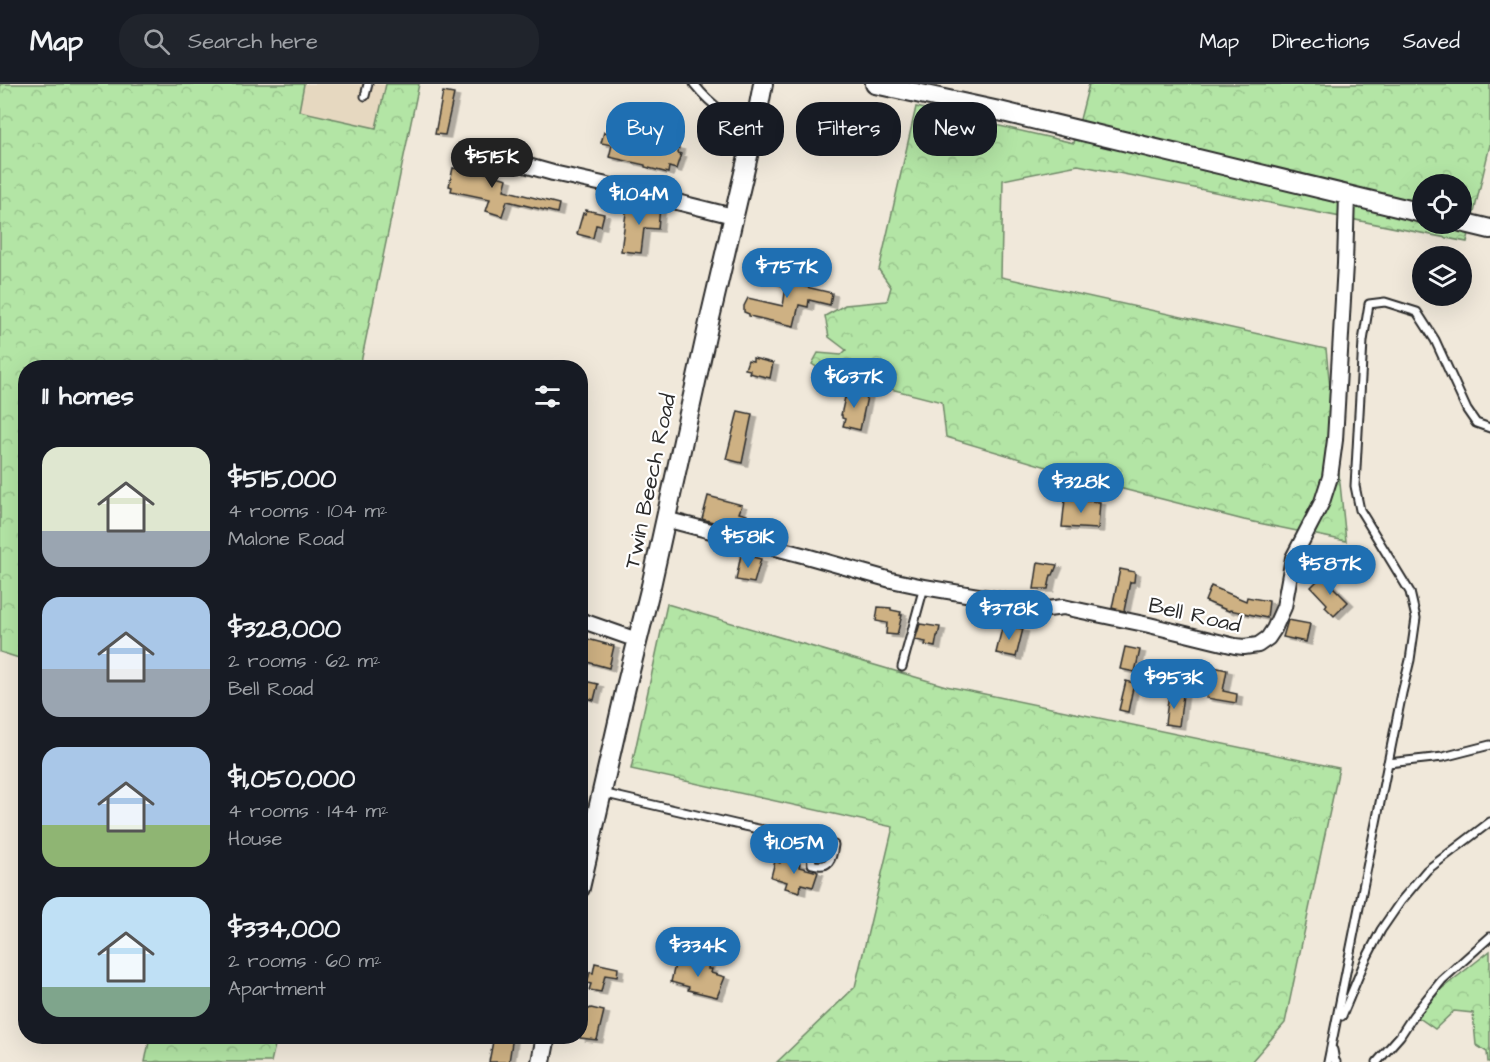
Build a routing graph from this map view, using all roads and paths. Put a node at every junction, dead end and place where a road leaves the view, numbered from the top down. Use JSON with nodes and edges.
{"nodes":[{"id":1,"x":368,"y":84,"type":"edge"},
{"id":2,"x":694,"y":84,"type":"edge"},
{"id":3,"x":763,"y":84,"type":"edge"},
{"id":4,"x":875,"y":84,"type":"edge"},
{"id":5,"x":918,"y":89,"type":"edge"},
{"id":6,"x":365,"y":96,"type":"dead end"},
{"id":7,"x":710,"y":102,"type":"edge"},
{"id":8,"x":760,"y":102,"type":"edge"},
{"id":9,"x":478,"y":152,"type":"dead end"},
{"id":10,"x":748,"y":156,"type":"edge"},
{"id":11,"x":1347,"y":195,"type":"junction"},
{"id":12,"x":1412,"y":211,"type":"edge"},
{"id":13,"x":733,"y":216,"type":"junction"},
{"id":14,"x":1472,"y":225,"type":"edge"},
{"id":15,"x":1490,"y":229,"type":"edge"},
{"id":16,"x":1490,"y":428,"type":"edge"},
{"id":17,"x":665,"y":519,"type":"junction"},
{"id":18,"x":924,"y":588,"type":"junction"},
{"id":19,"x":588,"y":623,"type":"edge"},
{"id":20,"x":637,"y":640,"type":"junction"},
{"id":21,"x":902,"y":667,"type":"dead end"},
{"id":22,"x":1490,"y":746,"type":"edge"},
{"id":23,"x":1389,"y":763,"type":"junction"},
{"id":24,"x":602,"y":793,"type":"junction"},
{"id":25,"x":1490,"y":822,"type":"edge"},
{"id":26,"x":813,"y":842,"type":"dead end"},
{"id":27,"x":588,"y":853,"type":"edge"},
{"id":28,"x":1490,"y":937,"type":"edge"},
{"id":29,"x":544,"y":1044,"type":"edge"},
{"id":30,"x":1332,"y":1046,"type":"junction"},
{"id":31,"x":541,"y":1062,"type":"edge"},
{"id":32,"x":1328,"y":1062,"type":"edge"},
{"id":33,"x":1336,"y":1062,"type":"edge"},
{"id":34,"x":1377,"y":1062,"type":"edge"}],
"edges":[{"from":1,"to":6,"type":"lane"},
{"from":2,"to":7,"type":"lane"},
{"from":3,"to":8,"type":"street","name":"Twin Beech Road"},
{"from":4,"to":5,"type":"street"},
{"from":5,"to":11,"type":"street"},
{"from":9,"to":13,"type":"street"},
{"from":10,"to":13,"type":"street","name":"Twin Beech Road"},
{"from":11,"to":12,"type":"street"},
{"from":11,"to":18,"type":"street","name":"Bell Road"},
{"from":13,"to":17,"type":"street","name":"Twin Beech Road"},
{"from":14,"to":15,"type":"street"},
{"from":16,"to":23,"type":"lane"},
{"from":17,"to":18,"type":"street","name":"Bell Road"},
{"from":17,"to":20,"type":"street","name":"Twin Beech Road"},
{"from":18,"to":21,"type":"lane"},
{"from":19,"to":20,"type":"street"},
{"from":20,"to":24,"type":"street","name":"Twin Beech Road"},
{"from":22,"to":23,"type":"lane"},
{"from":23,"to":30,"type":"lane"},
{"from":24,"to":26,"type":"lane"},
{"from":24,"to":27,"type":"street","name":"Twin Beech Road"},
{"from":25,"to":30,"type":"lane"},
{"from":28,"to":34,"type":"lane"},
{"from":29,"to":31,"type":"street"},
{"from":30,"to":32,"type":"lane"},
{"from":30,"to":33,"type":"lane"}]}
